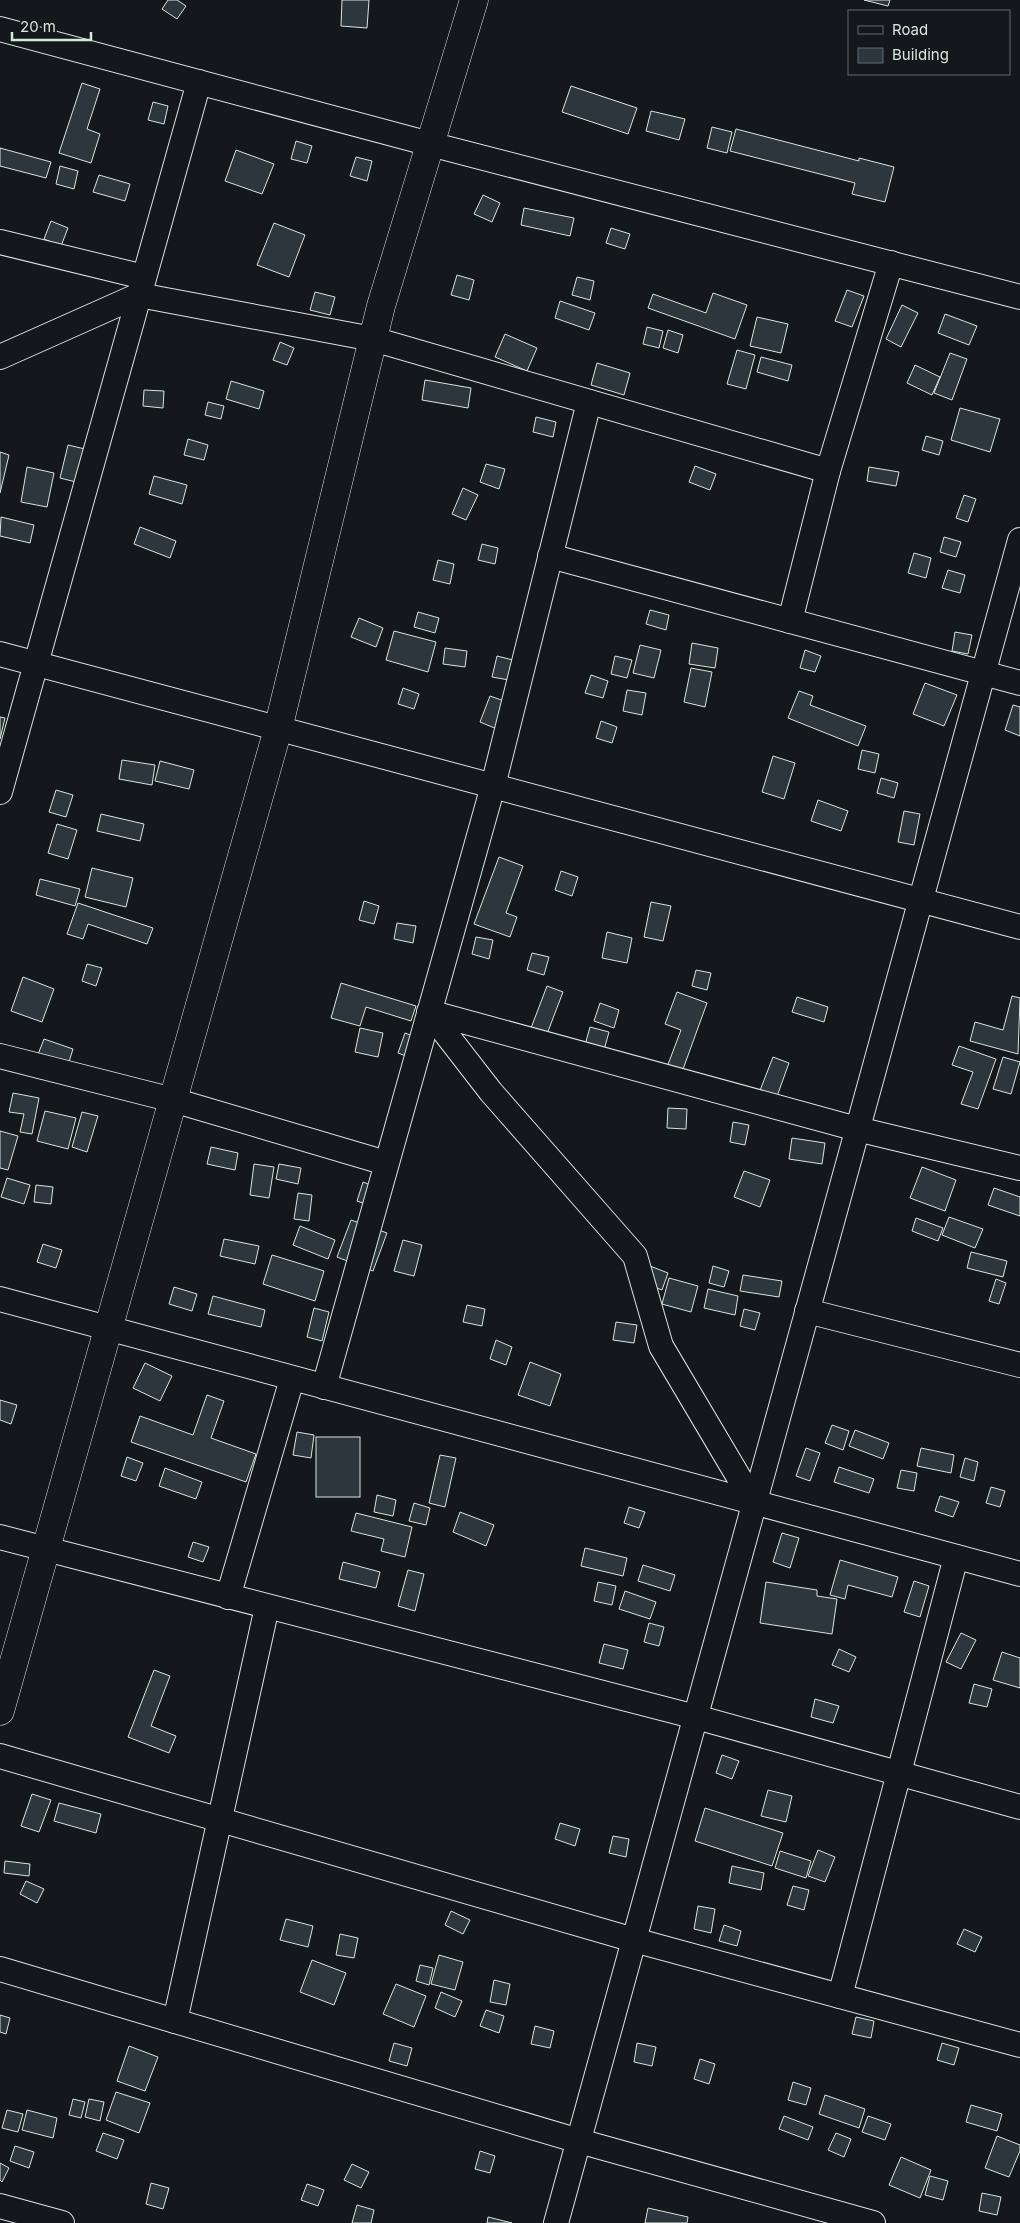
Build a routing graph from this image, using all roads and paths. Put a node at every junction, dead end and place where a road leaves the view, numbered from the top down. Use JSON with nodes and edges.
{"nodes":[{"id":1,"x":474,"y":0,"type":"edge"},
{"id":2,"x":0,"y":29,"type":"edge"},
{"id":3,"x":199,"y":82,"type":"junction"},
{"id":4,"x":430,"y":144,"type":"junction"},
{"id":5,"x":0,"y":242,"type":"edge"},
{"id":6,"x":892,"y":263,"type":"junction"},
{"id":7,"x":142,"y":286,"type":"junction"},
{"id":8,"x":1020,"y":297,"type":"edge"},
{"id":9,"x":373,"y":339,"type":"junction"},
{"id":10,"x":0,"y":357,"type":"edge"},
{"id":11,"x":589,"y":402,"type":"junction"},
{"id":12,"x":828,"y":471,"type":"junction"},
{"id":13,"x":1020,"y":540,"type":"edge"},
{"id":14,"x":550,"y":556,"type":"junction"},
{"id":15,"x":790,"y":621,"type":"junction"},
{"id":16,"x":0,"y":654,"type":"edge"},
{"id":17,"x":35,"y":664,"type":"junction"},
{"id":18,"x":984,"y":672,"type":"junction"},
{"id":19,"x":1020,"y":683,"type":"edge"},
{"id":20,"x":278,"y":728,"type":"junction"},
{"id":21,"x":493,"y":786,"type":"junction"},
{"id":22,"x":0,"y":792,"type":"edge"},
{"id":23,"x":920,"y":900,"type":"junction"},
{"id":24,"x":1020,"y":926,"type":"edge"},
{"id":25,"x":429,"y":1012,"type":"junction"},
{"id":26,"x":0,"y":1056,"type":"edge"},
{"id":27,"x":173,"y":1100,"type":"junction"},
{"id":28,"x":857,"y":1129,"type":"junction"},
{"id":29,"x":386,"y":1163,"type":"junction"},
{"id":30,"x":1020,"y":1168,"type":"edge"},
{"id":31,"x":0,"y":1299,"type":"edge"},
{"id":32,"x":807,"y":1312,"type":"junction"},
{"id":33,"x":108,"y":1329,"type":"junction"},
{"id":34,"x":1020,"y":1365,"type":"edge"},
{"id":35,"x":292,"y":1379,"type":"junction"},
{"id":36,"x":324,"y":1387,"type":"junction"},
{"id":37,"x":754,"y":1502,"type":"junction"},
{"id":38,"x":0,"y":1536,"type":"edge"},
{"id":39,"x":45,"y":1550,"type":"junction"},
{"id":40,"x":956,"y":1557,"type":"junction"},
{"id":41,"x":1020,"y":1574,"type":"edge"},
{"id":42,"x":228,"y":1597,"type":"junction"},
{"id":43,"x":267,"y":1607,"type":"junction"},
{"id":44,"x":0,"y":1710,"type":"edge"},
{"id":45,"x":696,"y":1717,"type":"junction"},
{"id":46,"x":0,"y":1756,"type":"edge"},
{"id":47,"x":899,"y":1773,"type":"junction"},
{"id":48,"x":1020,"y":1807,"type":"edge"},
{"id":49,"x":220,"y":1820,"type":"junction"},
{"id":50,"x":634,"y":1940,"type":"junction"},
{"id":51,"x":0,"y":1969,"type":"edge"},
{"id":52,"x":840,"y":1996,"type":"junction"},
{"id":53,"x":175,"y":2021,"type":"junction"},
{"id":54,"x":1020,"y":2045,"type":"edge"},
{"id":55,"x":578,"y":2141,"type":"junction"},
{"id":56,"x":0,"y":2206,"type":"edge"},
{"id":57,"x":62,"y":2223,"type":"edge"},
{"id":58,"x":556,"y":2223,"type":"edge"},
{"id":59,"x":873,"y":2223,"type":"edge"}],
"edges":[{"from":1,"to":4,"type":"street"},
{"from":2,"to":3,"type":"street"},
{"from":3,"to":4,"type":"street"},
{"from":3,"to":7,"type":"street"},
{"from":4,"to":6,"type":"street"},
{"from":4,"to":9,"type":"street"},
{"from":5,"to":7,"type":"street"},
{"from":6,"to":8,"type":"street"},
{"from":6,"to":12,"type":"street"},
{"from":7,"to":9,"type":"street"},
{"from":7,"to":10,"type":"street"},
{"from":7,"to":17,"type":"street"},
{"from":9,"to":11,"type":"street"},
{"from":9,"to":20,"type":"street"},
{"from":11,"to":12,"type":"street"},
{"from":11,"to":14,"type":"street"},
{"from":12,"to":15,"type":"street"},
{"from":13,"to":18,"type":"street"},
{"from":14,"to":15,"type":"street"},
{"from":14,"to":21,"type":"street"},
{"from":15,"to":18,"type":"street"},
{"from":16,"to":17,"type":"street"},
{"from":17,"to":20,"type":"street"},
{"from":17,"to":22,"type":"street"},
{"from":18,"to":19,"type":"street"},
{"from":18,"to":23,"type":"street"},
{"from":20,"to":21,"type":"street"},
{"from":20,"to":27,"type":"street"},
{"from":21,"to":23,"type":"street"},
{"from":21,"to":25,"type":"street"},
{"from":23,"to":24,"type":"street"},
{"from":23,"to":28,"type":"street"},
{"from":25,"to":28,"type":"street"},
{"from":25,"to":29,"type":"street"},
{"from":25,"to":37,"type":"street"},
{"from":26,"to":27,"type":"street"},
{"from":27,"to":29,"type":"street"},
{"from":27,"to":33,"type":"street"},
{"from":28,"to":30,"type":"street"},
{"from":28,"to":32,"type":"street"},
{"from":29,"to":36,"type":"street"},
{"from":31,"to":33,"type":"street"},
{"from":32,"to":34,"type":"street"},
{"from":32,"to":37,"type":"street"},
{"from":33,"to":35,"type":"street"},
{"from":33,"to":39,"type":"street"},
{"from":35,"to":36,"type":"street"},
{"from":35,"to":42,"type":"street"},
{"from":36,"to":37,"type":"street"},
{"from":37,"to":40,"type":"street"},
{"from":37,"to":45,"type":"street"},
{"from":38,"to":39,"type":"street"},
{"from":39,"to":42,"type":"street"},
{"from":39,"to":44,"type":"street"},
{"from":40,"to":41,"type":"street"},
{"from":40,"to":47,"type":"street"},
{"from":42,"to":43,"type":"street"},
{"from":43,"to":45,"type":"street"},
{"from":43,"to":49,"type":"street"},
{"from":45,"to":47,"type":"street"},
{"from":45,"to":50,"type":"street"},
{"from":46,"to":49,"type":"street"},
{"from":47,"to":48,"type":"street"},
{"from":47,"to":52,"type":"street"},
{"from":49,"to":50,"type":"street"},
{"from":49,"to":53,"type":"street"},
{"from":50,"to":52,"type":"street"},
{"from":50,"to":55,"type":"street"},
{"from":51,"to":53,"type":"street"},
{"from":52,"to":54,"type":"street"},
{"from":53,"to":55,"type":"street"},
{"from":55,"to":58,"type":"street"},
{"from":55,"to":59,"type":"street"},
{"from":56,"to":57,"type":"street"}]}
